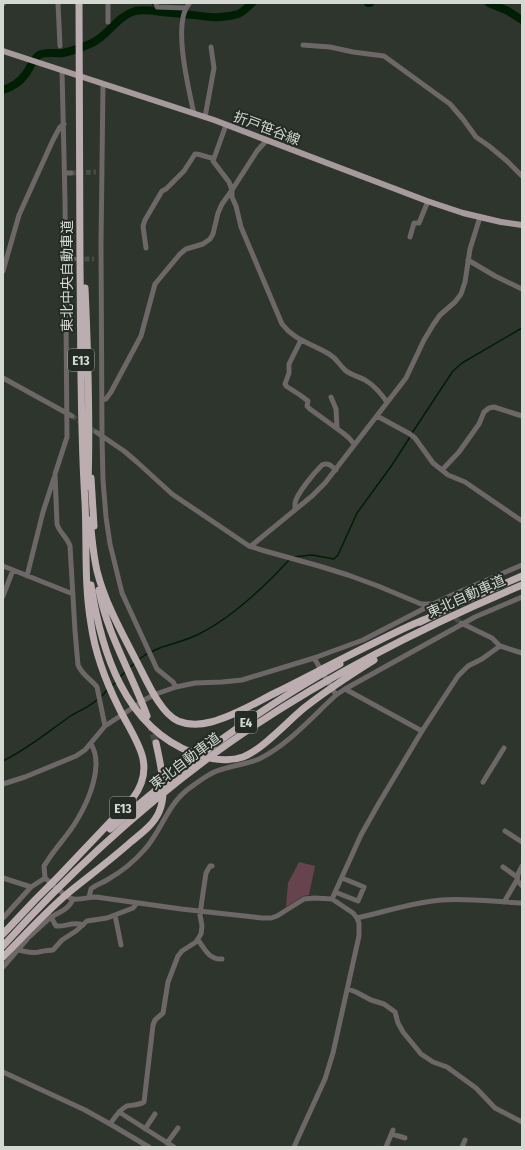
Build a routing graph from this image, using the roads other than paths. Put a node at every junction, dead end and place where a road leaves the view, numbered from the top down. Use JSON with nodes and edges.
{"nodes":[{"id":1,"x":58,"y":3,"type":"edge"},
{"id":2,"x":79,"y":3,"type":"edge"},
{"id":3,"x":108,"y":3,"type":"edge"},
{"id":4,"x":156,"y":3,"type":"edge"},
{"id":5,"x":108,"y":22,"type":"dead end"},
{"id":6,"x":303,"y":45,"type":"dead end"},
{"id":7,"x":60,"y":46,"type":"dead end"},
{"id":8,"x":211,"y":47,"type":"dead end"},
{"id":9,"x":3,"y":51,"type":"edge"},
{"id":10,"x":62,"y":70,"type":"junction"},
{"id":11,"x":104,"y":84,"type":"junction"},
{"id":12,"x":194,"y":114,"type":"junction"},
{"id":13,"x":204,"y":117,"type":"junction"},
{"id":14,"x":64,"y":124,"type":"junction"},
{"id":15,"x":226,"y":125,"type":"junction"},
{"id":16,"x":266,"y":141,"type":"junction"},
{"id":17,"x":213,"y":158,"type":"junction"},
{"id":18,"x":96,"y":172,"type":"tunnel mouth"},
{"id":19,"x":102,"y":172,"type":"junction"},
{"id":20,"x":65,"y":173,"type":"junction"},
{"id":21,"x":71,"y":173,"type":"tunnel mouth"},
{"id":22,"x":522,"y":176,"type":"edge"},
{"id":23,"x":232,"y":190,"type":"junction"},
{"id":24,"x":428,"y":201,"type":"junction"},
{"id":25,"x":480,"y":218,"type":"junction"},
{"id":26,"x":522,"y":225,"type":"edge"},
{"id":27,"x":410,"y":237,"type":"dead end"},
{"id":28,"x":146,"y":248,"type":"dead end"},
{"id":29,"x":65,"y":258,"type":"junction"},
{"id":30,"x":74,"y":259,"type":"tunnel mouth"},
{"id":31,"x":94,"y":259,"type":"tunnel mouth"},
{"id":32,"x":102,"y":259,"type":"junction"},
{"id":33,"x":468,"y":260,"type":"junction"},
{"id":34,"x":3,"y":271,"type":"edge"},
{"id":35,"x":522,"y":289,"type":"edge"},
{"id":36,"x":301,"y":340,"type":"junction"},
{"id":37,"x":3,"y":378,"type":"edge"},
{"id":38,"x":331,"y":397,"type":"dead end"},
{"id":39,"x":102,"y":400,"type":"junction"},
{"id":40,"x":388,"y":402,"type":"junction"},
{"id":41,"x":69,"y":415,"type":"junction"},
{"id":42,"x":377,"y":416,"type":"junction"},
{"id":43,"x":522,"y":416,"type":"edge"},
{"id":44,"x":337,"y":428,"type":"junction"},
{"id":45,"x":96,"y":432,"type":"tunnel mouth"},
{"id":46,"x":102,"y":436,"type":"junction"},
{"id":47,"x":354,"y":444,"type":"junction"},
{"id":48,"x":336,"y":470,"type":"junction"},
{"id":49,"x":442,"y":470,"type":"junction"},
{"id":50,"x":55,"y":474,"type":"junction"},
{"id":51,"x":295,"y":510,"type":"junction"},
{"id":52,"x":522,"y":521,"type":"edge"},
{"id":53,"x":251,"y":546,"type":"junction"},
{"id":54,"x":90,"y":551,"type":"junction"},
{"id":55,"x":522,"y":565,"type":"edge"},
{"id":56,"x":3,"y":566,"type":"edge"},
{"id":57,"x":13,"y":570,"type":"junction"},
{"id":58,"x":27,"y":576,"type":"junction"},
{"id":59,"x":522,"y":576,"type":"edge"},
{"id":60,"x":522,"y":585,"type":"edge"},
{"id":61,"x":73,"y":594,"type":"junction"},
{"id":62,"x":3,"y":596,"type":"edge"},
{"id":63,"x":522,"y":597,"type":"edge"},
{"id":64,"x":433,"y":604,"type":"junction"},
{"id":65,"x":439,"y":606,"type":"tunnel mouth"},
{"id":66,"x":461,"y":623,"type":"junction"},
{"id":67,"x":500,"y":646,"type":"junction"},
{"id":68,"x":522,"y":653,"type":"edge"},
{"id":69,"x":314,"y":658,"type":"junction"},
{"id":70,"x":343,"y":676,"type":"junction"},
{"id":71,"x":313,"y":677,"type":"junction"},
{"id":72,"x":176,"y":687,"type":"junction"},
{"id":73,"x":344,"y":689,"type":"junction"},
{"id":74,"x":336,"y":695,"type":"junction"},
{"id":75,"x":145,"y":716,"type":"junction"},
{"id":76,"x":105,"y":726,"type":"junction"},
{"id":77,"x":422,"y":731,"type":"junction"},
{"id":78,"x":156,"y":743,"type":"tunnel mouth"},
{"id":79,"x":91,"y":744,"type":"junction"},
{"id":80,"x":504,"y":748,"type":"dead end"},
{"id":81,"x":483,"y":782,"type":"dead end"},
{"id":82,"x":3,"y":784,"type":"edge"},
{"id":83,"x":505,"y":831,"type":"dead end"},
{"id":84,"x":522,"y":842,"type":"edge"},
{"id":85,"x":212,"y":866,"type":"dead end"},
{"id":86,"x":522,"y":866,"type":"edge"},
{"id":87,"x":503,"y":867,"type":"dead end"},
{"id":88,"x":3,"y":878,"type":"edge"},
{"id":89,"x":45,"y":878,"type":"junction"},
{"id":90,"x":57,"y":878,"type":"junction"},
{"id":91,"x":342,"y":878,"type":"junction"},
{"id":92,"x":517,"y":878,"type":"junction"},
{"id":93,"x":522,"y":886,"type":"edge"},
{"id":94,"x":31,"y":887,"type":"junction"},
{"id":95,"x":335,"y":892,"type":"junction"},
{"id":96,"x":89,"y":897,"type":"junction"},
{"id":97,"x":73,"y":899,"type":"junction"},
{"id":98,"x":332,"y":899,"type":"junction"},
{"id":99,"x":504,"y":902,"type":"junction"},
{"id":100,"x":137,"y":903,"type":"junction"},
{"id":101,"x":522,"y":903,"type":"edge"},
{"id":102,"x":201,"y":911,"type":"junction"},
{"id":103,"x":49,"y":915,"type":"junction"},
{"id":104,"x":115,"y":915,"type":"junction"},
{"id":105,"x":3,"y":918,"type":"edge"},
{"id":106,"x":357,"y":918,"type":"junction"},
{"id":107,"x":83,"y":925,"type":"junction"},
{"id":108,"x":3,"y":934,"type":"edge"},
{"id":109,"x":198,"y":940,"type":"junction"},
{"id":110,"x":121,"y":945,"type":"dead end"},
{"id":111,"x":3,"y":946,"type":"edge"},
{"id":112,"x":18,"y":950,"type":"junction"},
{"id":113,"x":3,"y":957,"type":"edge"},
{"id":114,"x":222,"y":959,"type":"dead end"},
{"id":115,"x":3,"y":967,"type":"edge"},
{"id":116,"x":348,"y":989,"type":"junction"},
{"id":117,"x":3,"y":1072,"type":"edge"},
{"id":118,"x":119,"y":1112,"type":"junction"},
{"id":119,"x":155,"y":1114,"type":"dead end"},
{"id":120,"x":522,"y":1122,"type":"edge"},
{"id":121,"x":110,"y":1124,"type":"junction"},
{"id":122,"x":178,"y":1128,"type":"dead end"},
{"id":123,"x":145,"y":1129,"type":"junction"},
{"id":124,"x":405,"y":1138,"type":"dead end"},
{"id":125,"x":465,"y":1140,"type":"dead end"},
{"id":126,"x":167,"y":1143,"type":"junction"},
{"id":127,"x":149,"y":1147,"type":"edge"},
{"id":128,"x":174,"y":1147,"type":"edge"},
{"id":129,"x":294,"y":1147,"type":"edge"},
{"id":130,"x":386,"y":1147,"type":"edge"},
{"id":131,"x":462,"y":1147,"type":"edge"}],
"edges":[{"from":1,"to":7,"type":"street"},
{"from":2,"to":54,"type":"highway","name":"東北中央自動車道","number":"E13"},
{"from":3,"to":5,"type":"street"},
{"from":4,"to":12,"type":"street"},
{"from":6,"to":22,"type":"street"},
{"from":8,"to":13,"type":"street"},
{"from":9,"to":10,"type":"main road","name":"折戸笹谷線"},
{"from":10,"to":11,"type":"main road","name":"折戸笹谷線"},
{"from":10,"to":14,"type":"street"},
{"from":11,"to":12,"type":"main road","name":"折戸笹谷線"},
{"from":11,"to":19,"type":"street"},
{"from":12,"to":13,"type":"main road","name":"折戸笹谷線"},
{"from":13,"to":15,"type":"main road","name":"折戸笹谷線"},
{"from":14,"to":20,"type":"street"},
{"from":14,"to":34,"type":"street"},
{"from":15,"to":16,"type":"main road","name":"折戸笹谷線"},
{"from":15,"to":17,"type":"street"},
{"from":16,"to":23,"type":"street"},
{"from":16,"to":24,"type":"main road","name":"折戸笹谷線"},
{"from":17,"to":23,"type":"street"},
{"from":17,"to":28,"type":"street"},
{"from":18,"to":19,"type":"street"},
{"from":19,"to":32,"type":"street"},
{"from":20,"to":21,"type":"street"},
{"from":20,"to":29,"type":"street"},
{"from":23,"to":36,"type":"street"},
{"from":23,"to":39,"type":"street"},
{"from":24,"to":25,"type":"main road","name":"折戸笹谷線"},
{"from":24,"to":27,"type":"street"},
{"from":25,"to":26,"type":"main road","name":"折戸笹谷線"},
{"from":25,"to":33,"type":"street"},
{"from":29,"to":30,"type":"street"},
{"from":29,"to":41,"type":"street"},
{"from":31,"to":32,"type":"street"},
{"from":32,"to":39,"type":"street"},
{"from":33,"to":35,"type":"street"},
{"from":33,"to":40,"type":"street"},
{"from":36,"to":40,"type":"street"},
{"from":36,"to":44,"type":"street"},
{"from":37,"to":41,"type":"street"},
{"from":38,"to":44,"type":"street"},
{"from":39,"to":46,"type":"street"},
{"from":40,"to":42,"type":"street"},
{"from":41,"to":50,"type":"street"},
{"from":42,"to":47,"type":"street"},
{"from":42,"to":49,"type":"street"},
{"from":43,"to":49,"type":"street"},
{"from":44,"to":47,"type":"street"},
{"from":45,"to":46,"type":"street"},
{"from":46,"to":53,"type":"street"},
{"from":46,"to":72,"type":"street"},
{"from":47,"to":48,"type":"street"},
{"from":48,"to":51,"type":"street"},
{"from":48,"to":51,"type":"street"},
{"from":49,"to":52,"type":"street"},
{"from":50,"to":58,"type":"street"},
{"from":50,"to":61,"type":"street"},
{"from":51,"to":53,"type":"street"},
{"from":53,"to":64,"type":"street"},
{"from":54,"to":71,"type":"highway","number":"E13"},
{"from":54,"to":75,"type":"highway","number":"E13"},
{"from":54,"to":75,"type":"highway","number":"E13"},
{"from":54,"to":90,"type":"highway","number":"E13"},
{"from":55,"to":64,"type":"street"},
{"from":56,"to":57,"type":"street"},
{"from":57,"to":58,"type":"street"},
{"from":57,"to":62,"type":"street"},
{"from":58,"to":61,"type":"street"},
{"from":59,"to":71,"type":"highway","name":"東北自動車道","number":"E13"},
{"from":60,"to":70,"type":"highway","name":"東北自動車道","number":"E4"},
{"from":61,"to":76,"type":"street"},
{"from":63,"to":66,"type":"street"},
{"from":64,"to":65,"type":"street"},
{"from":64,"to":69,"type":"street"},
{"from":66,"to":67,"type":"street"},
{"from":66,"to":73,"type":"street"},
{"from":67,"to":68,"type":"street"},
{"from":67,"to":77,"type":"street"},
{"from":69,"to":72,"type":"street"},
{"from":69,"to":74,"type":"street"},
{"from":70,"to":75,"type":"highway","number":"E13"},
{"from":70,"to":111,"type":"highway","name":"東北自動車道","number":"E4"},
{"from":71,"to":90,"type":"highway","name":"東北自動車道","number":"E4"},
{"from":72,"to":76,"type":"street"},
{"from":73,"to":74,"type":"street"},
{"from":73,"to":77,"type":"street"},
{"from":74,"to":96,"type":"street"},
{"from":76,"to":79,"type":"street"},
{"from":77,"to":91,"type":"street"},
{"from":78,"to":103,"type":"highway","number":"E13"},
{"from":79,"to":82,"type":"street"},
{"from":79,"to":89,"type":"street"},
{"from":80,"to":81,"type":"street"},
{"from":83,"to":84,"type":"street"},
{"from":85,"to":102,"type":"street"},
{"from":86,"to":92,"type":"street"},
{"from":87,"to":92,"type":"street"},
{"from":88,"to":94,"type":"street"},
{"from":89,"to":94,"type":"street"},
{"from":89,"to":97,"type":"street"},
{"from":90,"to":108,"type":"highway","name":"東北自動車道","number":"E4"},
{"from":91,"to":95,"type":"street"},
{"from":91,"to":95,"type":"street"},
{"from":92,"to":93,"type":"street"},
{"from":92,"to":99,"type":"street"},
{"from":94,"to":105,"type":"street"},
{"from":95,"to":98,"type":"street"},
{"from":96,"to":97,"type":"street"},
{"from":96,"to":100,"type":"street"},
{"from":97,"to":103,"type":"street"},
{"from":98,"to":102,"type":"street"},
{"from":98,"to":106,"type":"street"},
{"from":99,"to":101,"type":"street"},
{"from":99,"to":106,"type":"street"},
{"from":100,"to":102,"type":"street"},
{"from":100,"to":104,"type":"street"},
{"from":102,"to":109,"type":"street"},
{"from":103,"to":107,"type":"street"},
{"from":103,"to":112,"type":"street"},
{"from":103,"to":113,"type":"highway","number":"E13"},
{"from":104,"to":107,"type":"street"},
{"from":104,"to":110,"type":"street"},
{"from":106,"to":116,"type":"street"},
{"from":107,"to":112,"type":"street"},
{"from":109,"to":114,"type":"street"},
{"from":109,"to":118,"type":"street"},
{"from":112,"to":115,"type":"street"},
{"from":116,"to":120,"type":"street"},
{"from":116,"to":129,"type":"street"},
{"from":117,"to":121,"type":"street"},
{"from":118,"to":121,"type":"street"},
{"from":118,"to":123,"type":"street"},
{"from":119,"to":123,"type":"street"},
{"from":121,"to":127,"type":"street"},
{"from":122,"to":126,"type":"street"},
{"from":123,"to":126,"type":"street"},
{"from":124,"to":130,"type":"street"},
{"from":125,"to":131,"type":"street"},
{"from":126,"to":128,"type":"street"}]}
